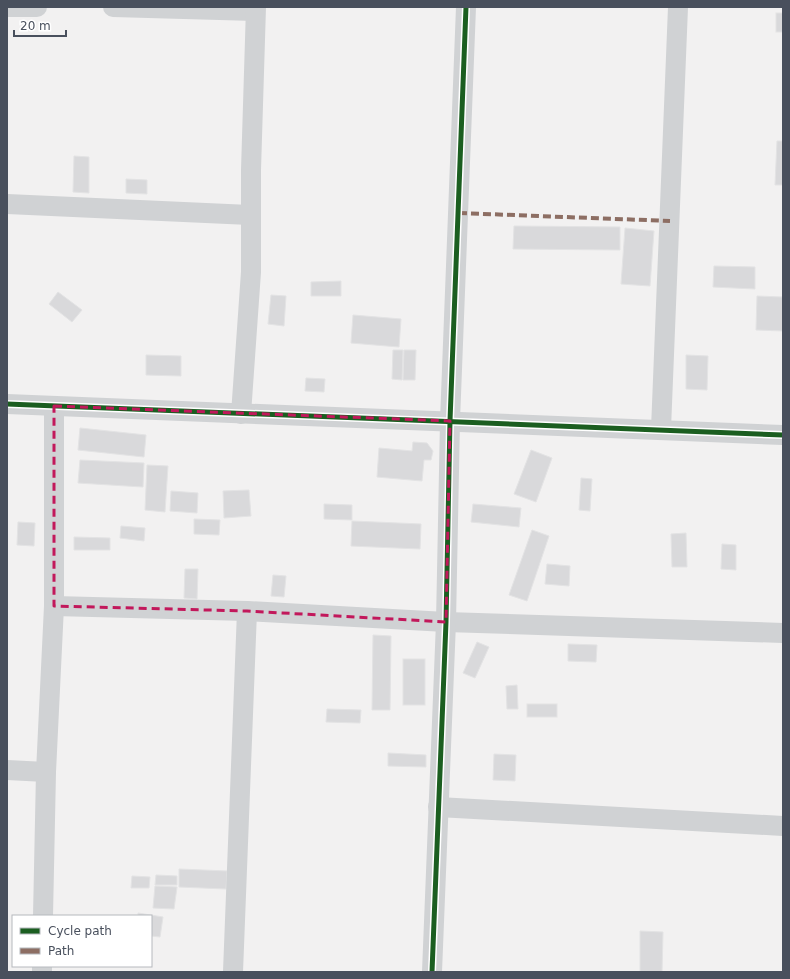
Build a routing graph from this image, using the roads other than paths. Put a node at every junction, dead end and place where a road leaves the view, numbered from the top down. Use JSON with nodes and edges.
{"nodes":[{"id":1,"x":7,"y":7,"type":"edge"},
{"id":2,"x":37,"y":7,"type":"edge"},
{"id":3,"x":113,"y":7,"type":"edge"},
{"id":4,"x":466,"y":7,"type":"edge"},
{"id":5,"x":678,"y":7,"type":"edge"},
{"id":6,"x":256,"y":9,"type":"edge"},
{"id":7,"x":7,"y":204,"type":"edge"},
{"id":8,"x":250,"y":215,"type":"junction"},
{"id":9,"x":7,"y":404,"type":"edge"},
{"id":10,"x":54,"y":406,"type":"junction"},
{"id":11,"x":241,"y":414,"type":"junction"},
{"id":12,"x":450,"y":421,"type":"junction"},
{"id":13,"x":661,"y":429,"type":"junction"},
{"id":14,"x":783,"y":435,"type":"edge"},
{"id":15,"x":54,"y":606,"type":"junction"},
{"id":16,"x":247,"y":610,"type":"junction"},
{"id":17,"x":446,"y":622,"type":"junction"},
{"id":18,"x":783,"y":633,"type":"edge"},
{"id":19,"x":7,"y":770,"type":"edge"},
{"id":20,"x":46,"y":772,"type":"junction"},
{"id":21,"x":438,"y":807,"type":"junction"},
{"id":22,"x":783,"y":826,"type":"edge"},
{"id":23,"x":43,"y":915,"type":"edge"},
{"id":24,"x":233,"y":972,"type":"edge"},
{"id":25,"x":432,"y":972,"type":"edge"}],
"edges":[{"from":1,"to":2,"type":"street"},
{"from":3,"to":6,"type":"street"},
{"from":4,"to":12,"type":"street"},
{"from":5,"to":13,"type":"street"},
{"from":6,"to":8,"type":"street"},
{"from":7,"to":8,"type":"street"},
{"from":8,"to":11,"type":"street"},
{"from":9,"to":10,"type":"street"},
{"from":10,"to":11,"type":"street"},
{"from":10,"to":15,"type":"street"},
{"from":11,"to":12,"type":"street"},
{"from":12,"to":13,"type":"street"},
{"from":12,"to":17,"type":"street"},
{"from":13,"to":14,"type":"street"},
{"from":15,"to":16,"type":"street"},
{"from":15,"to":20,"type":"street"},
{"from":16,"to":17,"type":"street"},
{"from":16,"to":24,"type":"street"},
{"from":17,"to":18,"type":"street"},
{"from":17,"to":21,"type":"street"},
{"from":19,"to":20,"type":"street"},
{"from":20,"to":23,"type":"street"},
{"from":21,"to":22,"type":"street"},
{"from":21,"to":25,"type":"street"}]}
